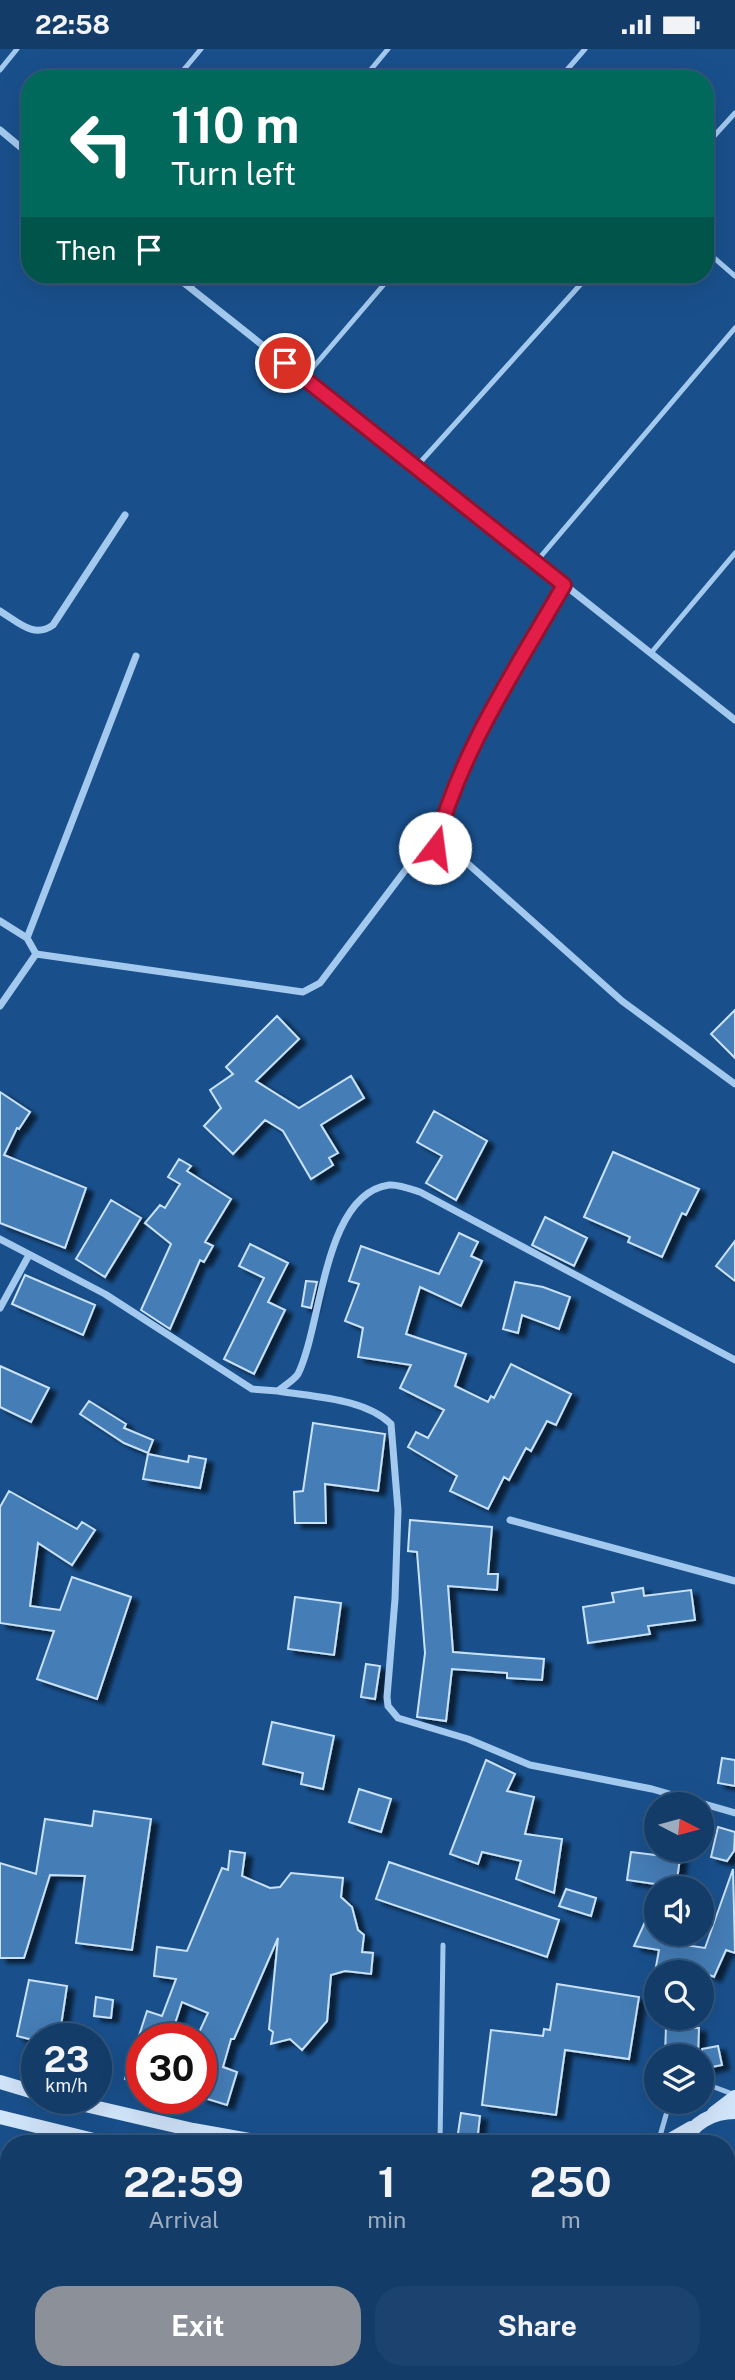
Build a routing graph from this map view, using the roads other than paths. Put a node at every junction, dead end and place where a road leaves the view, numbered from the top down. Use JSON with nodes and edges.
{"nodes":[{"id":1,"x":17,"y":49,"type":"edge"},
{"id":2,"x":201,"y":49,"type":"edge"},
{"id":3,"x":388,"y":49,"type":"edge"},
{"id":4,"x":585,"y":49,"type":"edge"},
{"id":5,"x":0,"y":70,"type":"edge"},
{"id":6,"x":184,"y":70,"type":"edge"},
{"id":7,"x":370,"y":70,"type":"edge"},
{"id":8,"x":567,"y":70,"type":"edge"},
{"id":9,"x":735,"y":113,"type":"edge"},
{"id":10,"x":0,"y":130,"type":"edge"},
{"id":11,"x":714,"y":136,"type":"edge"},
{"id":12,"x":21,"y":148,"type":"edge"},
{"id":13,"x":714,"y":258,"type":"edge"},
{"id":14,"x":735,"y":276,"type":"edge"},
{"id":15,"x":185,"y":284,"type":"edge"},
{"id":16,"x":193,"y":284,"type":"edge"},
{"id":17,"x":384,"y":284,"type":"edge"},
{"id":18,"x":581,"y":284,"type":"edge"},
{"id":19,"x":190,"y":288,"type":"junction"},
{"id":20,"x":735,"y":328,"type":"edge"},
{"id":21,"x":304,"y":378,"type":"junction"},
{"id":22,"x":416,"y":467,"type":"junction"},
{"id":23,"x":125,"y":515,"type":"dead end"},
{"id":24,"x":735,"y":553,"type":"edge"},
{"id":25,"x":536,"y":562,"type":"junction"},
{"id":26,"x":564,"y":585,"type":"junction"},
{"id":27,"x":0,"y":611,"type":"edge"},
{"id":28,"x":650,"y":653,"type":"junction"},
{"id":29,"x":136,"y":656,"type":"dead end"},
{"id":30,"x":735,"y":720,"type":"edge"},
{"id":31,"x":435,"y":848,"type":"junction"},
{"id":32,"x":0,"y":921,"type":"edge"},
{"id":33,"x":27,"y":938,"type":"junction"},
{"id":34,"x":36,"y":954,"type":"junction"},
{"id":35,"x":0,"y":1006,"type":"edge"},
{"id":36,"x":735,"y":1084,"type":"edge"},
{"id":37,"x":0,"y":1240,"type":"edge"},
{"id":38,"x":29,"y":1255,"type":"junction"},
{"id":39,"x":0,"y":1308,"type":"edge"},
{"id":40,"x":735,"y":1360,"type":"edge"},
{"id":41,"x":278,"y":1391,"type":"junction"},
{"id":42,"x":510,"y":1520,"type":"dead end"},
{"id":43,"x":735,"y":1581,"type":"edge"},
{"id":44,"x":735,"y":1813,"type":"edge"},
{"id":45,"x":443,"y":1945,"type":"dead end"},
{"id":46,"x":0,"y":2082,"type":"edge"},
{"id":47,"x":714,"y":2087,"type":"edge"},
{"id":48,"x":21,"y":2088,"type":"edge"},
{"id":49,"x":735,"y":2096,"type":"edge"},
{"id":50,"x":112,"y":2111,"type":"edge"},
{"id":51,"x":735,"y":2112,"type":"edge"},
{"id":52,"x":667,"y":2114,"type":"edge"},
{"id":53,"x":0,"y":2117,"type":"edge"},
{"id":54,"x":709,"y":2117,"type":"junction"},
{"id":55,"x":696,"y":2126,"type":"junction"},
{"id":56,"x":73,"y":2135,"type":"edge"},
{"id":57,"x":221,"y":2135,"type":"edge"},
{"id":58,"x":440,"y":2135,"type":"edge"},
{"id":59,"x":662,"y":2135,"type":"edge"},
{"id":60,"x":678,"y":2135,"type":"edge"},
{"id":61,"x":690,"y":2135,"type":"edge"}],
"edges":[{"from":1,"to":5,"type":"lane"},
{"from":2,"to":6,"type":"lane"},
{"from":3,"to":7,"type":"lane"},
{"from":4,"to":8,"type":"lane"},
{"from":9,"to":11,"type":"lane"},
{"from":10,"to":12,"type":"street"},
{"from":13,"to":14,"type":"lane"},
{"from":15,"to":19,"type":"street"},
{"from":16,"to":19,"type":"lane"},
{"from":17,"to":21,"type":"lane"},
{"from":18,"to":22,"type":"lane"},
{"from":19,"to":21,"type":"street"},
{"from":20,"to":25,"type":"lane"},
{"from":21,"to":22,"type":"street"},
{"from":22,"to":25,"type":"street"},
{"from":23,"to":27,"type":"street"},
{"from":24,"to":28,"type":"lane"},
{"from":25,"to":26,"type":"street"},
{"from":26,"to":28,"type":"street"},
{"from":26,"to":31,"type":"street"},
{"from":28,"to":30,"type":"street"},
{"from":29,"to":33,"type":"street"},
{"from":31,"to":34,"type":"street"},
{"from":31,"to":36,"type":"street"},
{"from":32,"to":33,"type":"street"},
{"from":33,"to":34,"type":"street"},
{"from":34,"to":35,"type":"street"},
{"from":37,"to":38,"type":"street"},
{"from":38,"to":39,"type":"street"},
{"from":38,"to":41,"type":"street"},
{"from":40,"to":41,"type":"street"},
{"from":41,"to":44,"type":"street"},
{"from":42,"to":43,"type":"street"},
{"from":45,"to":58,"type":"lane"},
{"from":46,"to":48,"type":"main road"},
{"from":47,"to":49,"type":"lane"},
{"from":49,"to":54,"type":"main road"},
{"from":50,"to":57,"type":"main road"},
{"from":51,"to":54,"type":"main road"},
{"from":52,"to":59,"type":"lane"},
{"from":53,"to":56,"type":"main road"},
{"from":54,"to":55,"type":"main road"},
{"from":55,"to":60,"type":"main road"},
{"from":55,"to":61,"type":"main road"}]}
